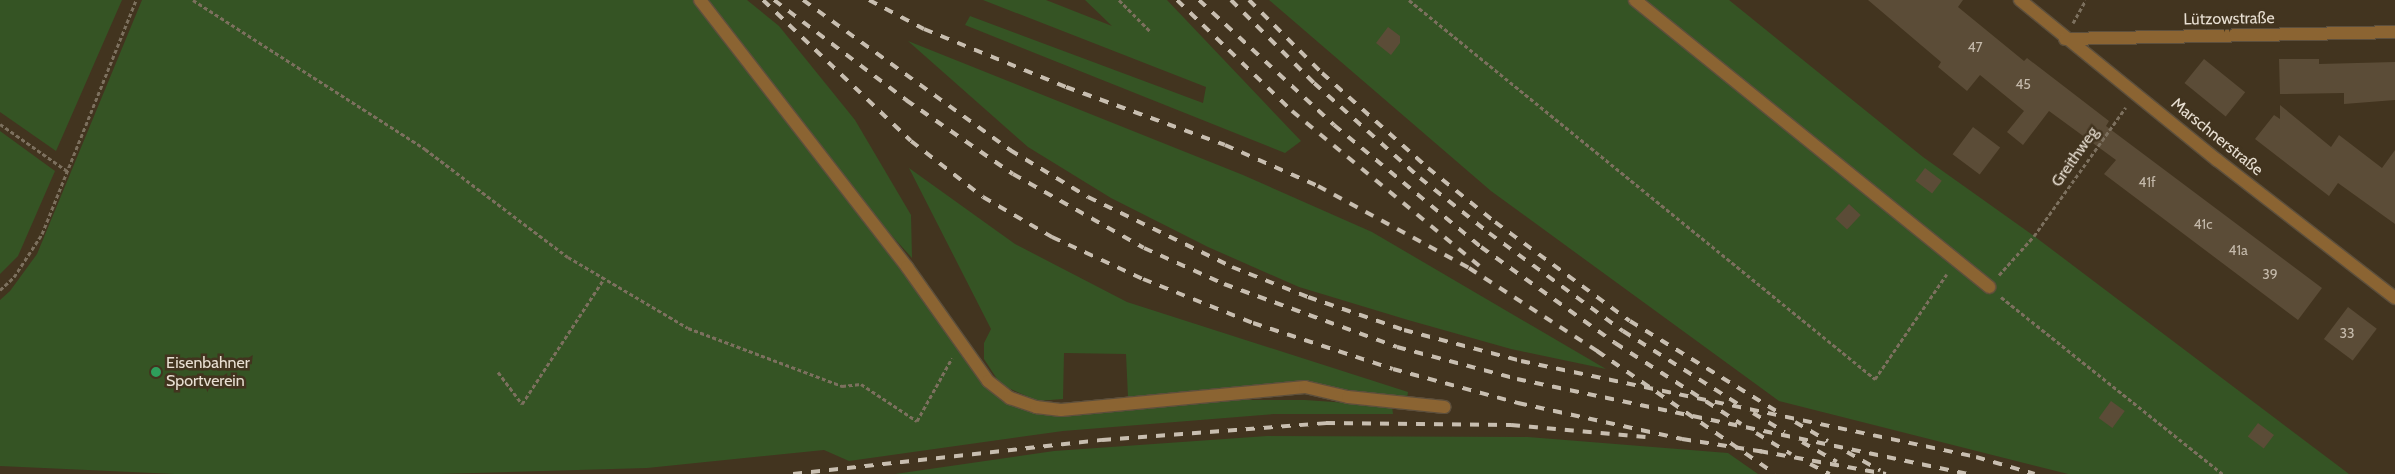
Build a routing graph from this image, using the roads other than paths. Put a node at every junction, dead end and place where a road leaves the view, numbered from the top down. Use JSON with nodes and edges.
{"nodes":[{"id":1,"x":700,"y":0,"type":"edge"},
{"id":2,"x":1635,"y":0,"type":"edge"},
{"id":3,"x":2020,"y":0,"type":"edge"},
{"id":4,"x":2395,"y":32,"type":"edge"},
{"id":5,"x":2065,"y":39,"type":"junction"},
{"id":6,"x":1989,"y":287,"type":"road end"},
{"id":7,"x":2395,"y":298,"type":"edge"},
{"id":8,"x":1444,"y":407,"type":"dead end"}],
"edges":[{"from":1,"to":8,"type":"street"},
{"from":2,"to":6,"type":"street"},
{"from":3,"to":5,"type":"street","name":"Marschnerstraße"},
{"from":4,"to":5,"type":"street","name":"Lützowstraße"},
{"from":5,"to":7,"type":"street","name":"Marschnerstraße"}]}
